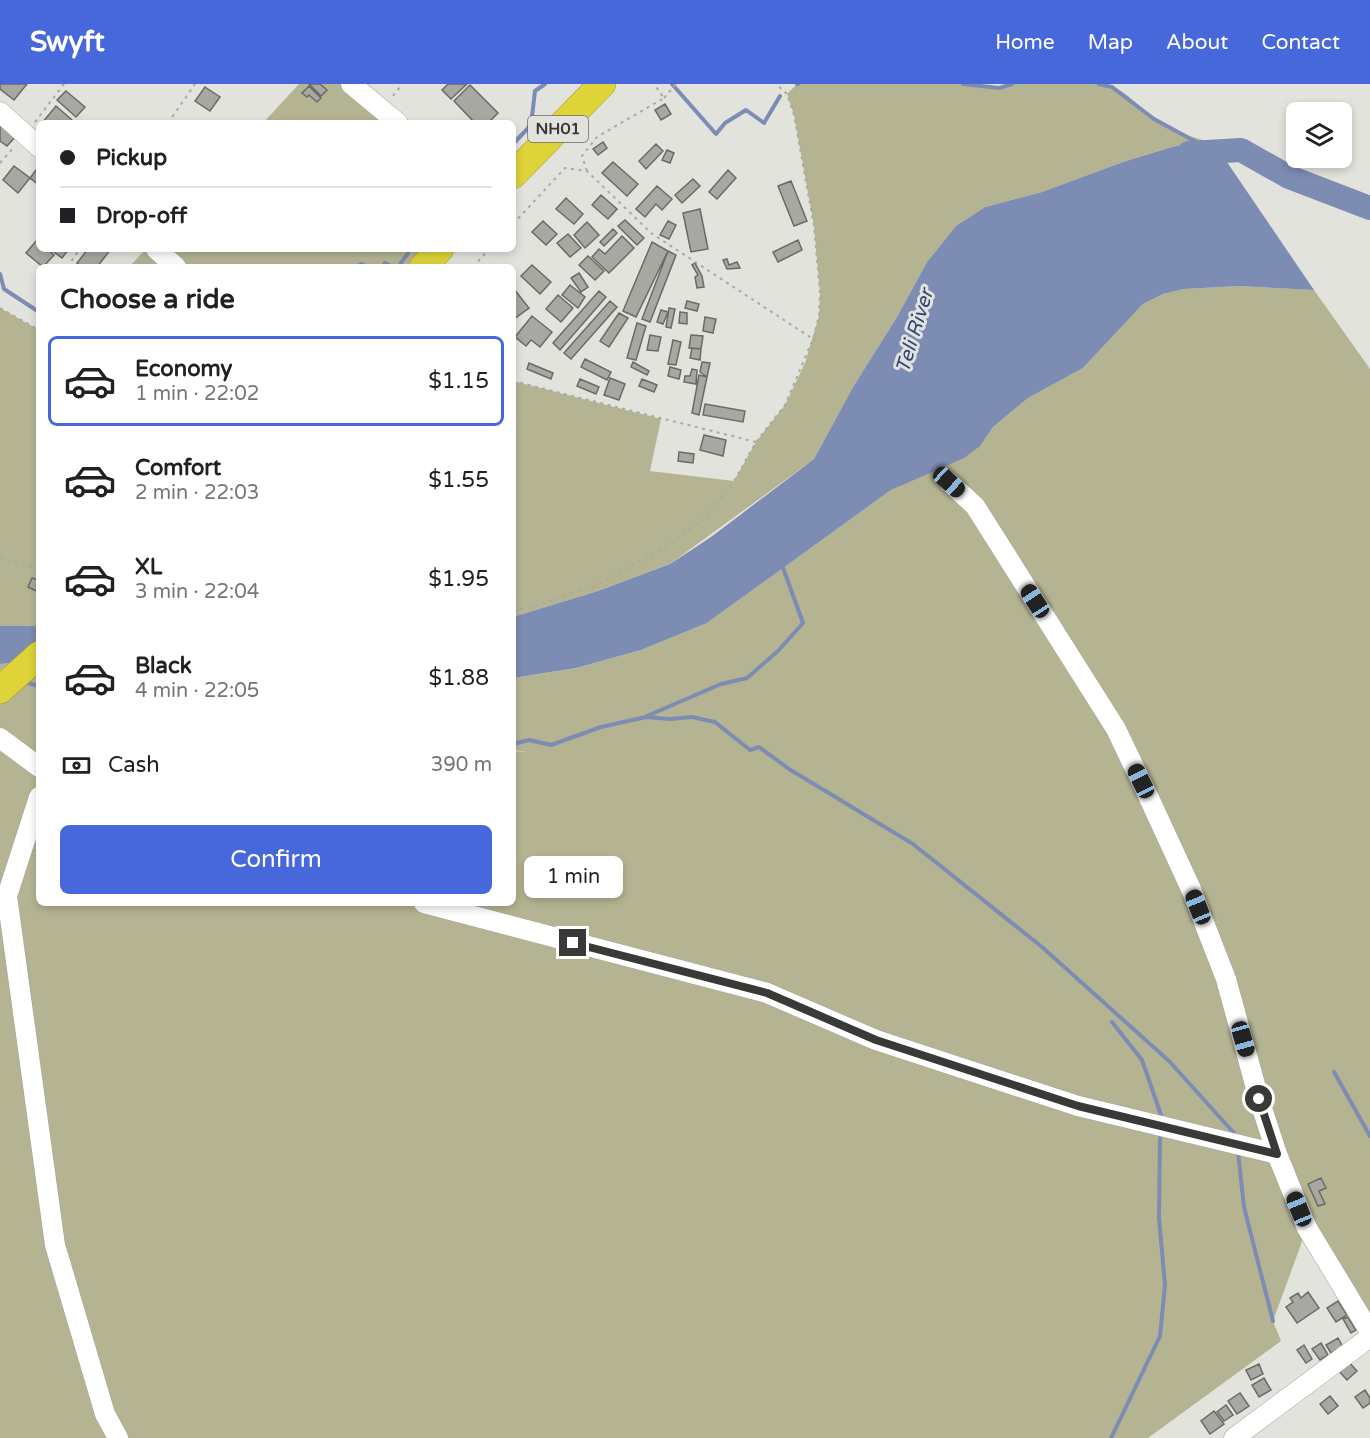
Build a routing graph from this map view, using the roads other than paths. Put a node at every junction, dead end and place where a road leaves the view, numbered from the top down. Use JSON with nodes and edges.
{"nodes":[{"id":1,"x":351,"y":84,"type":"edge"},
{"id":2,"x":602,"y":84,"type":"edge"},
{"id":3,"x":0,"y":112,"type":"edge"},
{"id":4,"x":394,"y":120,"type":"edge"},
{"id":5,"x":36,"y":144,"type":"edge"},
{"id":6,"x":516,"y":172,"type":"edge"},
{"id":7,"x":159,"y":252,"type":"edge"},
{"id":8,"x":437,"y":252,"type":"edge"},
{"id":9,"x":173,"y":264,"type":"edge"},
{"id":10,"x":426,"y":264,"type":"edge"},
{"id":11,"x":949,"y":482,"type":"dead end"},
{"id":12,"x":36,"y":658,"type":"edge"},
{"id":13,"x":0,"y":690,"type":"edge"},
{"id":14,"x":0,"y":738,"type":"edge"},
{"id":15,"x":36,"y":765,"type":"edge"},
{"id":16,"x":36,"y":806,"type":"edge"},
{"id":17,"x":435,"y":906,"type":"edge"},
{"id":18,"x":1277,"y":1154,"type":"junction"},
{"id":19,"x":1370,"y":1335,"type":"edge"},
{"id":20,"x":118,"y":1438,"type":"edge"},
{"id":21,"x":1234,"y":1438,"type":"edge"}],
"edges":[{"from":1,"to":4,"type":"street"},
{"from":2,"to":6,"type":"highway","number":"NH01"},
{"from":3,"to":5,"type":"street"},
{"from":7,"to":9,"type":"street"},
{"from":8,"to":10,"type":"highway"},
{"from":11,"to":18,"type":"street"},
{"from":12,"to":13,"type":"highway"},
{"from":14,"to":15,"type":"street"},
{"from":16,"to":20,"type":"street"},
{"from":17,"to":18,"type":"street"},
{"from":18,"to":19,"type":"street"},
{"from":19,"to":21,"type":"street"}]}
